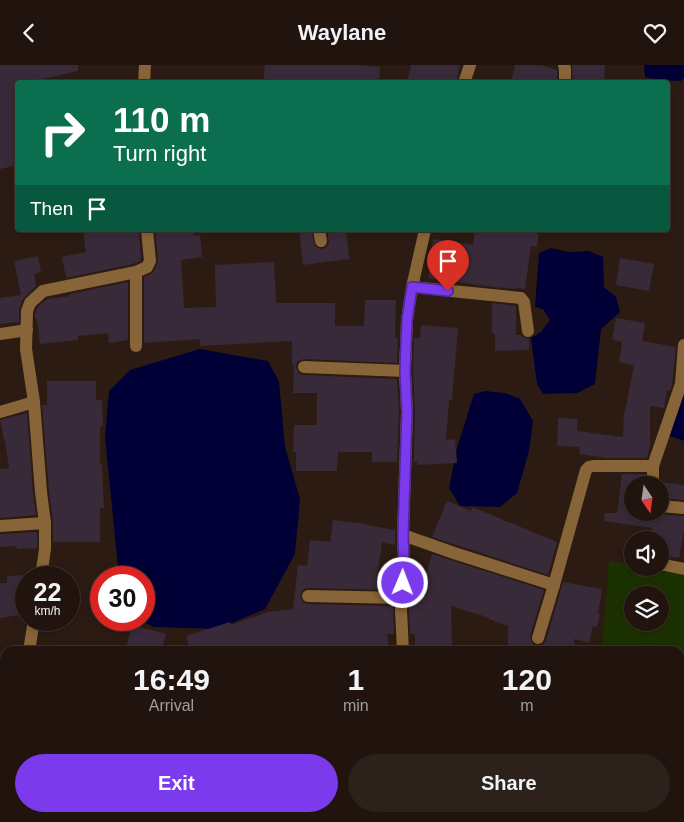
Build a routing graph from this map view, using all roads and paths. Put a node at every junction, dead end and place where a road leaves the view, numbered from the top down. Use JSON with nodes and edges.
{"nodes":[{"id":1,"x":145,"y":65,"type":"edge"},
{"id":2,"x":470,"y":65,"type":"edge"},
{"id":3,"x":564,"y":65,"type":"edge"},
{"id":4,"x":144,"y":80,"type":"edge"},
{"id":5,"x":465,"y":80,"type":"edge"},
{"id":6,"x":565,"y":80,"type":"edge"},
{"id":7,"x":147,"y":232,"type":"edge"},
{"id":8,"x":425,"y":232,"type":"edge"},
{"id":9,"x":136,"y":272,"type":"junction"},
{"id":10,"x":412,"y":287,"type":"junction"},
{"id":11,"x":27,"y":330,"type":"junction"},
{"id":12,"x":528,"y":331,"type":"dead end"},
{"id":13,"x":0,"y":334,"type":"edge"},
{"id":14,"x":684,"y":345,"type":"edge"},
{"id":15,"x":136,"y":346,"type":"dead end"},
{"id":16,"x":304,"y":367,"type":"dead end"},
{"id":17,"x":405,"y":371,"type":"junction"},
{"id":18,"x":682,"y":384,"type":"edge"},
{"id":19,"x":34,"y":402,"type":"junction"},
{"id":20,"x":0,"y":412,"type":"edge"},
{"id":21,"x":653,"y":466,"type":"junction"},
{"id":22,"x":653,"y":476,"type":"edge"},
{"id":23,"x":669,"y":507,"type":"edge"},
{"id":24,"x":684,"y":509,"type":"edge"},
{"id":25,"x":45,"y":523,"type":"junction"},
{"id":26,"x":0,"y":526,"type":"edge"},
{"id":27,"x":403,"y":535,"type":"junction"},
{"id":28,"x":43,"y":566,"type":"edge"},
{"id":29,"x":669,"y":566,"type":"edge"},
{"id":30,"x":684,"y":569,"type":"edge"},
{"id":31,"x":554,"y":585,"type":"junction"},
{"id":32,"x":308,"y":596,"type":"dead end"},
{"id":33,"x":402,"y":598,"type":"junction"},
{"id":34,"x":32,"y":631,"type":"edge"},
{"id":35,"x":538,"y":638,"type":"dead end"},
{"id":36,"x":30,"y":646,"type":"edge"},
{"id":37,"x":403,"y":646,"type":"edge"}],
"edges":[{"from":1,"to":4,"type":"street"},
{"from":2,"to":5,"type":"street"},
{"from":3,"to":6,"type":"street"},
{"from":7,"to":9,"type":"street"},
{"from":8,"to":10,"type":"street"},
{"from":9,"to":11,"type":"street"},
{"from":9,"to":15,"type":"street"},
{"from":10,"to":12,"type":"street"},
{"from":10,"to":17,"type":"street"},
{"from":11,"to":13,"type":"street"},
{"from":11,"to":19,"type":"street"},
{"from":14,"to":18,"type":"street"},
{"from":16,"to":17,"type":"street"},
{"from":17,"to":27,"type":"street"},
{"from":18,"to":21,"type":"street"},
{"from":19,"to":20,"type":"street"},
{"from":19,"to":25,"type":"street"},
{"from":21,"to":22,"type":"street"},
{"from":21,"to":31,"type":"street"},
{"from":23,"to":24,"type":"street"},
{"from":25,"to":26,"type":"street"},
{"from":25,"to":28,"type":"street"},
{"from":27,"to":31,"type":"street"},
{"from":27,"to":33,"type":"street"},
{"from":29,"to":30,"type":"street"},
{"from":31,"to":35,"type":"street"},
{"from":32,"to":33,"type":"street"},
{"from":33,"to":37,"type":"street"},
{"from":34,"to":36,"type":"street"}]}
